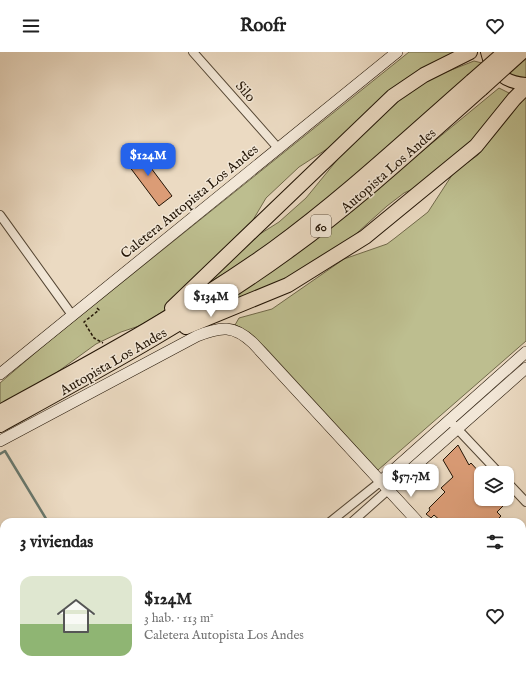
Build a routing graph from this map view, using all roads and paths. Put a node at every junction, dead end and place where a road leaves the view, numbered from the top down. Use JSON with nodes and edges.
{"nodes":[{"id":1,"x":193,"y":52,"type":"edge"},
{"id":2,"x":397,"y":52,"type":"edge"},
{"id":3,"x":470,"y":52,"type":"edge"},
{"id":4,"x":487,"y":52,"type":"edge"},
{"id":5,"x":505,"y":52,"type":"edge"},
{"id":6,"x":522,"y":52,"type":"edge"},
{"id":7,"x":526,"y":84,"type":"edge"},
{"id":8,"x":476,"y":85,"type":"junction"},
{"id":9,"x":526,"y":87,"type":"edge"},
{"id":10,"x":278,"y":148,"type":"junction"},
{"id":11,"x":0,"y":215,"type":"edge"},
{"id":12,"x":91,"y":301,"type":"junction"},
{"id":13,"x":72,"y":315,"type":"junction"},
{"id":14,"x":145,"y":338,"type":"junction"},
{"id":15,"x":103,"y":343,"type":"dead end"},
{"id":16,"x":526,"y":352,"type":"edge"},
{"id":17,"x":526,"y":368,"type":"edge"},
{"id":18,"x":0,"y":374,"type":"edge"},
{"id":19,"x":0,"y":412,"type":"edge"},
{"id":20,"x":449,"y":420,"type":"junction"},
{"id":21,"x":0,"y":426,"type":"edge"},
{"id":22,"x":457,"y":429,"type":"junction"},
{"id":23,"x":0,"y":441,"type":"edge"},
{"id":24,"x":492,"y":466,"type":"edge"},
{"id":25,"x":380,"y":482,"type":"junction"},
{"id":26,"x":514,"y":489,"type":"edge"},
{"id":27,"x":388,"y":490,"type":"junction"},
{"id":28,"x":526,"y":502,"type":"edge"},
{"id":29,"x":335,"y":518,"type":"edge"},
{"id":30,"x":356,"y":518,"type":"edge"},
{"id":31,"x":414,"y":518,"type":"edge"}],
"edges":[{"from":1,"to":10,"type":"street","name":"Silo"},
{"from":2,"to":10,"type":"street","name":"Caletera Autopista Los Andes"},
{"from":3,"to":14,"type":"highway"},
{"from":4,"to":7,"type":"main road"},
{"from":5,"to":8,"type":"highway","name":"Autopista Los Andes","number":"60","bridge":true},
{"from":6,"to":8,"type":"highway","name":"Autopista Los Andes","number":"60","bridge":true},
{"from":8,"to":14,"type":"highway","name":"Autopista Los Andes","number":"60"},
{"from":9,"to":14,"type":"highway"},
{"from":10,"to":12,"type":"street","name":"Caletera Autopista Los Andes"},
{"from":11,"to":13,"type":"street"},
{"from":12,"to":13,"type":"street","name":"Caletera Autopista Los Andes"},
{"from":12,"to":15,"type":"path"},
{"from":13,"to":18,"type":"street","name":"Caletera Autopista Los Andes"},
{"from":14,"to":19,"type":"highway","name":"Autopista Los Andes","number":"60"},
{"from":14,"to":21,"type":"highway","name":"Autopista Los Andes","number":"60"},
{"from":16,"to":20,"type":"street"},
{"from":17,"to":22,"type":"street"},
{"from":20,"to":22,"type":"street"},
{"from":20,"to":25,"type":"street"},
{"from":22,"to":24,"type":"street"},
{"from":22,"to":27,"type":"street"},
{"from":23,"to":25,"type":"street"},
{"from":25,"to":27,"type":"street"},
{"from":25,"to":29,"type":"street"},
{"from":26,"to":28,"type":"street"},
{"from":27,"to":30,"type":"street"},
{"from":27,"to":31,"type":"street"}]}
